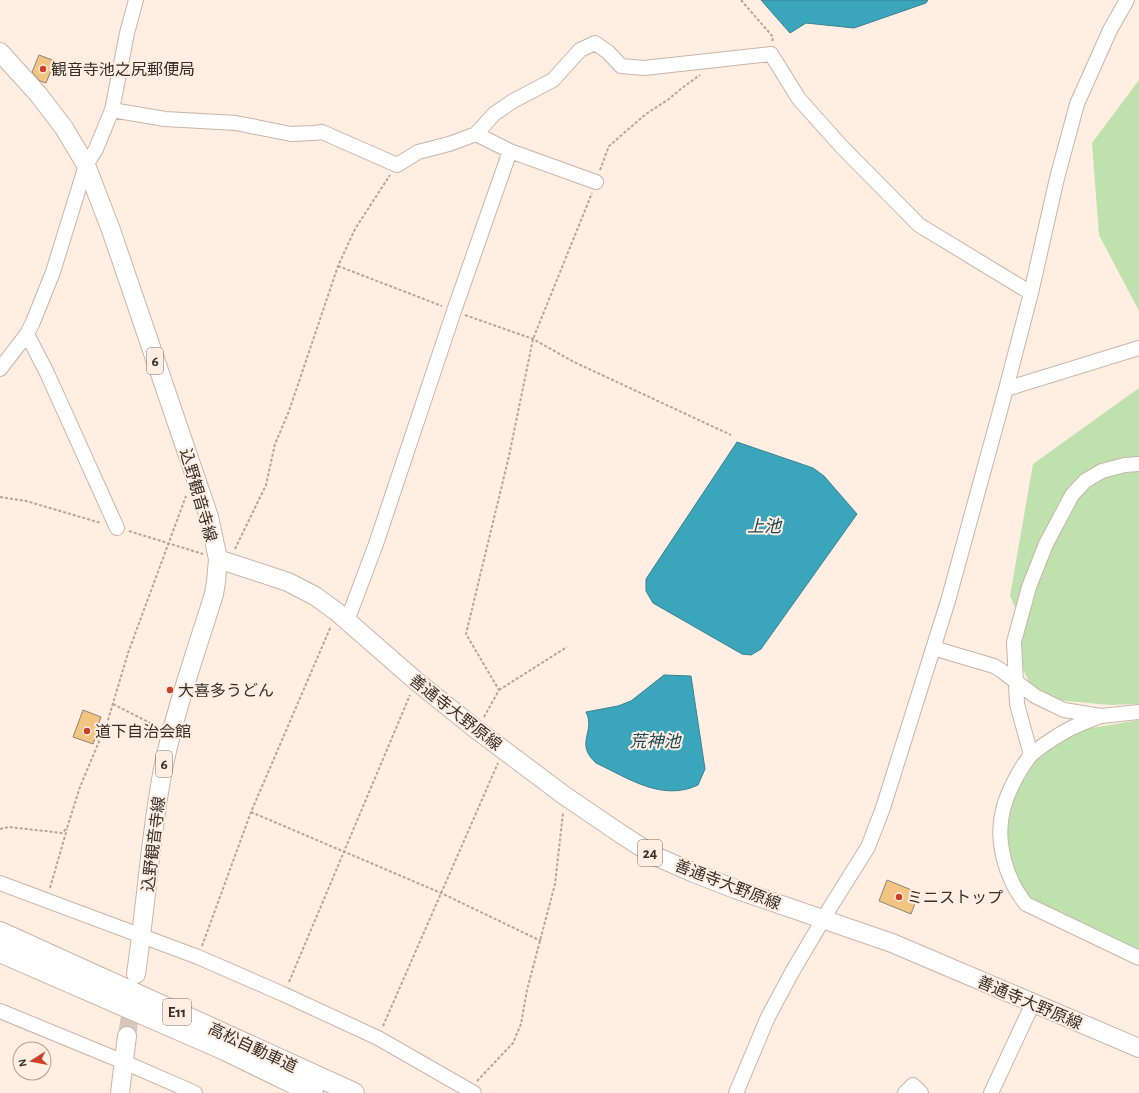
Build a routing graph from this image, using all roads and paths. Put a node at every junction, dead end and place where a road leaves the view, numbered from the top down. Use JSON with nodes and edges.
{"nodes":[{"id":1,"x":136,"y":0,"type":"edge"},
{"id":2,"x":741,"y":0,"type":"edge"},
{"id":3,"x":1127,"y":0,"type":"edge"},
{"id":4,"x":0,"y":52,"type":"edge"},
{"id":5,"x":771,"y":54,"type":"junction"},
{"id":6,"x":723,"y":59,"type":"junction"},
{"id":7,"x":112,"y":110,"type":"junction"},
{"id":8,"x":476,"y":134,"type":"junction"},
{"id":9,"x":510,"y":151,"type":"junction"},
{"id":10,"x":86,"y":165,"type":"junction"},
{"id":11,"x":397,"y":165,"type":"junction"},
{"id":12,"x":596,"y":182,"type":"junction"},
{"id":13,"x":338,"y":266,"type":"junction"},
{"id":14,"x":1031,"y":293,"type":"junction"},
{"id":15,"x":454,"y":311,"type":"junction"},
{"id":16,"x":27,"y":334,"type":"junction"},
{"id":17,"x":533,"y":339,"type":"junction"},
{"id":18,"x":1139,"y":348,"type":"edge"},
{"id":19,"x":0,"y":369,"type":"edge"},
{"id":20,"x":1006,"y":389,"type":"junction"},
{"id":21,"x":731,"y":435,"type":"dead end"},
{"id":22,"x":1139,"y":464,"type":"edge"},
{"id":23,"x":194,"y":473,"type":"junction"},
{"id":24,"x":0,"y":498,"type":"edge"},
{"id":25,"x":117,"y":528,"type":"junction"},
{"id":26,"x":169,"y":544,"type":"junction"},
{"id":27,"x":224,"y":561,"type":"junction"},
{"id":28,"x":342,"y":616,"type":"junction"},
{"id":29,"x":567,"y":647,"type":"dead end"},
{"id":30,"x":933,"y":648,"type":"junction"},
{"id":31,"x":416,"y":681,"type":"junction"},
{"id":32,"x":1016,"y":682,"type":"junction"},
{"id":33,"x":499,"y":690,"type":"junction"},
{"id":34,"x":113,"y":704,"type":"junction"},
{"id":35,"x":1139,"y":712,"type":"edge"},
{"id":36,"x":1101,"y":716,"type":"junction"},
{"id":37,"x":477,"y":730,"type":"junction"},
{"id":38,"x":172,"y":733,"type":"junction"},
{"id":39,"x":504,"y":749,"type":"junction"},
{"id":40,"x":1031,"y":755,"type":"junction"},
{"id":41,"x":565,"y":796,"type":"junction"},
{"id":42,"x":251,"y":812,"type":"junction"},
{"id":43,"x":67,"y":828,"type":"junction"},
{"id":44,"x":0,"y":829,"type":"edge"},
{"id":45,"x":345,"y":852,"type":"junction"},
{"id":46,"x":0,"y":883,"type":"edge"},
{"id":47,"x":441,"y":893,"type":"junction"},
{"id":48,"x":46,"y":900,"type":"junction"},
{"id":49,"x":823,"y":919,"type":"junction"},
{"id":50,"x":0,"y":932,"type":"edge"},
{"id":51,"x":141,"y":935,"type":"junction"},
{"id":52,"x":541,"y":941,"type":"junction"},
{"id":53,"x":0,"y":952,"type":"edge"},
{"id":54,"x":198,"y":957,"type":"junction"},
{"id":55,"x":1139,"y":958,"type":"edge"},
{"id":56,"x":136,"y":974,"type":"dead end"},
{"id":57,"x":283,"y":994,"type":"junction"},
{"id":58,"x":1033,"y":1003,"type":"junction"},
{"id":59,"x":0,"y":1011,"type":"edge"},
{"id":60,"x":127,"y":1036,"type":"tunnel mouth"},
{"id":61,"x":378,"y":1038,"type":"junction"},
{"id":62,"x":1139,"y":1048,"type":"edge"},
{"id":63,"x":124,"y":1062,"type":"junction"},
{"id":64,"x":471,"y":1092,"type":"edge"},
{"id":65,"x":120,"y":1093,"type":"edge"},
{"id":66,"x":195,"y":1093,"type":"edge"},
{"id":67,"x":313,"y":1093,"type":"edge"},
{"id":68,"x":354,"y":1093,"type":"edge"},
{"id":69,"x":736,"y":1093,"type":"edge"},
{"id":70,"x":906,"y":1093,"type":"edge"},
{"id":71,"x":922,"y":1093,"type":"edge"},
{"id":72,"x":991,"y":1093,"type":"edge"}],
"edges":[{"from":1,"to":7,"type":"street"},
{"from":2,"to":5,"type":"path"},
{"from":3,"to":14,"type":"street"},
{"from":4,"to":10,"type":"main road","name":"込野観音寺線","number":"6"},
{"from":5,"to":6,"type":"street"},
{"from":5,"to":14,"type":"street"},
{"from":6,"to":8,"type":"street"},
{"from":6,"to":12,"type":"path"},
{"from":7,"to":10,"type":"street"},
{"from":7,"to":11,"type":"street"},
{"from":8,"to":9,"type":"street"},
{"from":8,"to":11,"type":"street"},
{"from":9,"to":12,"type":"street"},
{"from":9,"to":15,"type":"street"},
{"from":10,"to":16,"type":"street"},
{"from":10,"to":23,"type":"main road","name":"込野観音寺線","number":"6"},
{"from":11,"to":13,"type":"path"},
{"from":12,"to":17,"type":"path"},
{"from":13,"to":15,"type":"path"},
{"from":13,"to":27,"type":"path"},
{"from":14,"to":20,"type":"street"},
{"from":15,"to":17,"type":"path"},
{"from":15,"to":28,"type":"street"},
{"from":16,"to":19,"type":"street"},
{"from":16,"to":25,"type":"street"},
{"from":17,"to":21,"type":"path"},
{"from":17,"to":33,"type":"path"},
{"from":18,"to":20,"type":"street"},
{"from":20,"to":30,"type":"street"},
{"from":22,"to":32,"type":"street"},
{"from":23,"to":26,"type":"path"},
{"from":23,"to":27,"type":"main road","name":"込野観音寺線","number":"6"},
{"from":24,"to":25,"type":"path"},
{"from":25,"to":26,"type":"path"},
{"from":26,"to":27,"type":"path"},
{"from":26,"to":34,"type":"path"},
{"from":27,"to":28,"type":"main road","name":"善通寺大野原線","number":"24"},
{"from":27,"to":38,"type":"main road","name":"込野観音寺線","number":"6"},
{"from":28,"to":31,"type":"main road","name":"善通寺大野原線","number":"24"},
{"from":28,"to":42,"type":"path"},
{"from":29,"to":33,"type":"path"},
{"from":30,"to":32,"type":"street"},
{"from":30,"to":49,"type":"street"},
{"from":31,"to":37,"type":"main road","name":"善通寺大野原線","number":"24"},
{"from":31,"to":45,"type":"path"},
{"from":32,"to":36,"type":"street"},
{"from":32,"to":40,"type":"street"},
{"from":33,"to":37,"type":"path"},
{"from":34,"to":38,"type":"path"},
{"from":34,"to":43,"type":"path"},
{"from":35,"to":36,"type":"street"},
{"from":36,"to":40,"type":"street"},
{"from":37,"to":39,"type":"main road","name":"善通寺大野原線","number":"24"},
{"from":38,"to":51,"type":"main road","name":"込野観音寺線","number":"6"},
{"from":39,"to":41,"type":"main road","name":"善通寺大野原線","number":"24"},
{"from":39,"to":47,"type":"path"},
{"from":40,"to":55,"type":"street"},
{"from":41,"to":49,"type":"main road","name":"善通寺大野原線","number":"24"},
{"from":41,"to":52,"type":"path"},
{"from":42,"to":45,"type":"path"},
{"from":42,"to":54,"type":"path"},
{"from":43,"to":44,"type":"path"},
{"from":43,"to":48,"type":"path"},
{"from":45,"to":47,"type":"path"},
{"from":45,"to":57,"type":"path"},
{"from":46,"to":48,"type":"street"},
{"from":47,"to":52,"type":"path"},
{"from":47,"to":61,"type":"path"},
{"from":48,"to":51,"type":"street"},
{"from":49,"to":58,"type":"main road","name":"善通寺大野原線","number":"24"},
{"from":49,"to":69,"type":"street"},
{"from":50,"to":68,"type":"highway","name":"高松自動車道","number":"E11"},
{"from":51,"to":54,"type":"street"},
{"from":51,"to":56,"type":"main road","name":"込野観音寺線","number":"6"},
{"from":52,"to":64,"type":"path"},
{"from":53,"to":67,"type":"highway","name":"高松自動車道","number":"E11"},
{"from":54,"to":57,"type":"street"},
{"from":57,"to":61,"type":"street"},
{"from":58,"to":62,"type":"main road","name":"善通寺大野原線","number":"24"},
{"from":58,"to":72,"type":"street"},
{"from":59,"to":63,"type":"street"},
{"from":60,"to":63,"type":"main road"},
{"from":61,"to":64,"type":"street"},
{"from":63,"to":65,"type":"main road"},
{"from":63,"to":66,"type":"street"},
{"from":70,"to":71,"type":"street"}]}
